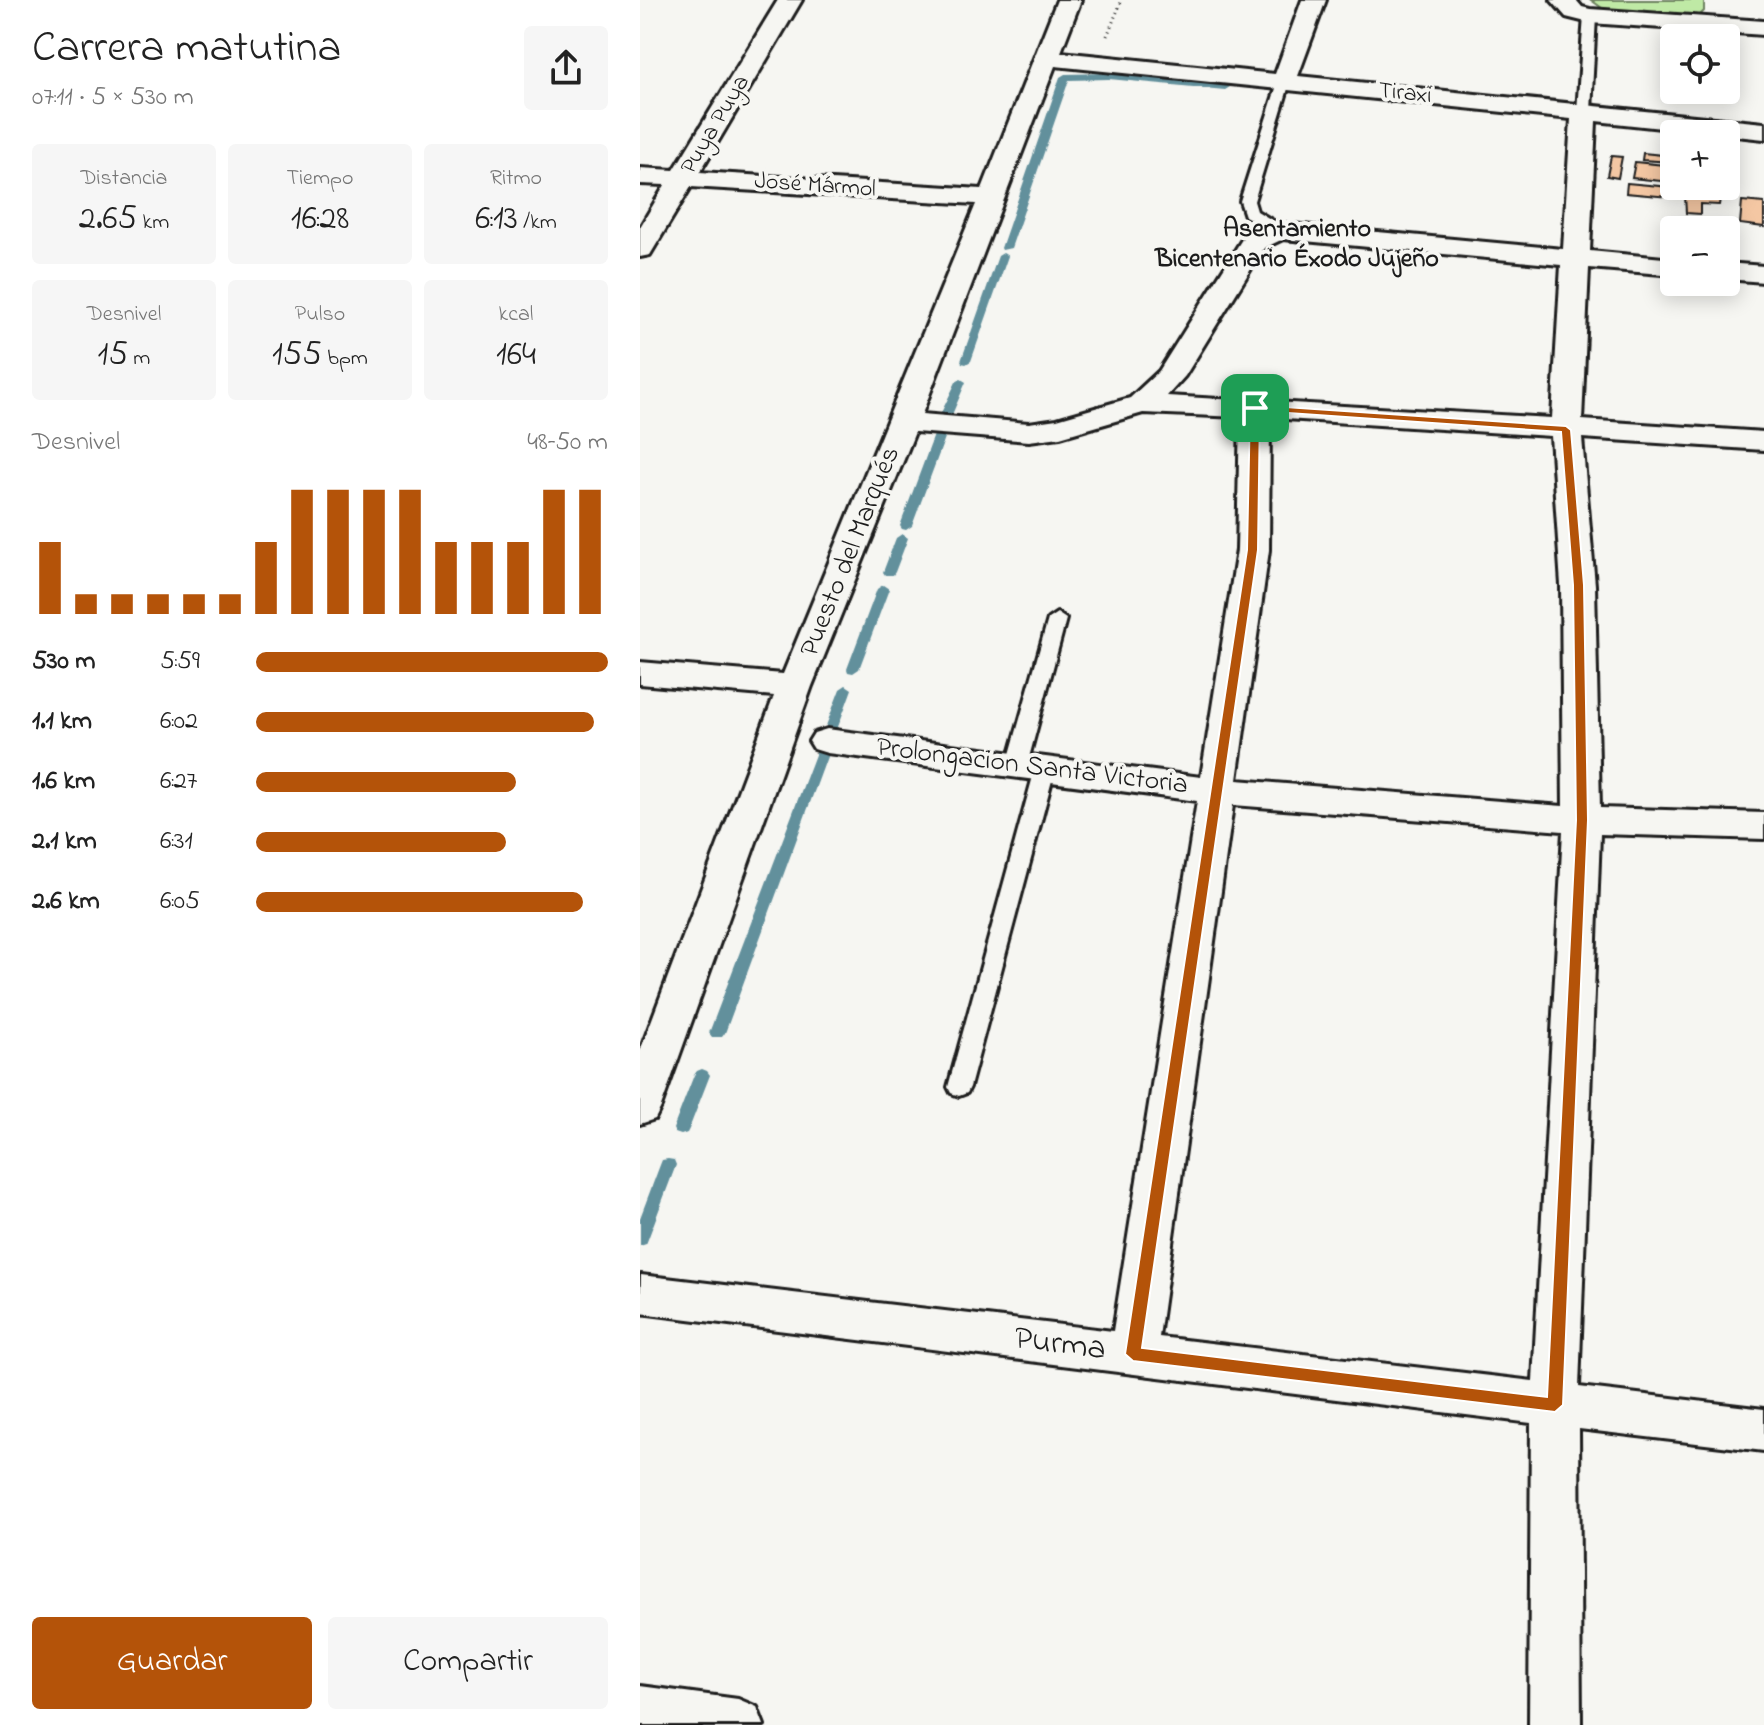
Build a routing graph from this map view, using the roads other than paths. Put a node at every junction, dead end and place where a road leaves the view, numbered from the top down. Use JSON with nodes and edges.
{"nodes":[{"id":1,"x":790,"y":0,"type":"edge"},
{"id":2,"x":1069,"y":0,"type":"edge"},
{"id":3,"x":1314,"y":0,"type":"edge"},
{"id":4,"x":1563,"y":0,"type":"edge"},
{"id":5,"x":1590,"y":16,"type":"junction"},
{"id":6,"x":1764,"y":28,"type":"edge"},
{"id":7,"x":1046,"y":58,"type":"junction"},
{"id":8,"x":1284,"y":82,"type":"junction"},
{"id":9,"x":1584,"y":111,"type":"junction"},
{"id":10,"x":1764,"y":131,"type":"edge"},
{"id":11,"x":640,"y":176,"type":"edge"},
{"id":12,"x":684,"y":178,"type":"junction"},
{"id":13,"x":990,"y":197,"type":"junction"},
{"id":14,"x":1280,"y":231,"type":"junction"},
{"id":15,"x":640,"y":249,"type":"edge"},
{"id":16,"x":1575,"y":258,"type":"junction"},
{"id":17,"x":1660,"y":266,"type":"edge"},
{"id":18,"x":1740,"y":272,"type":"edge"},
{"id":19,"x":1764,"y":274,"type":"edge"},
{"id":20,"x":1141,"y":404,"type":"junction"},
{"id":21,"x":1255,"y":408,"type":"junction"},
{"id":22,"x":904,"y":422,"type":"junction"},
{"id":23,"x":1566,"y":430,"type":"junction"},
{"id":24,"x":1764,"y":441,"type":"edge"},
{"id":25,"x":1057,"y":619,"type":"dead end"},
{"id":26,"x":640,"y":673,"type":"edge"},
{"id":27,"x":795,"y":686,"type":"junction"},
{"id":28,"x":827,"y":741,"type":"dead end"},
{"id":29,"x":1031,"y":767,"type":"junction"},
{"id":30,"x":1216,"y":791,"type":"junction"},
{"id":31,"x":1582,"y":820,"type":"junction"},
{"id":32,"x":1764,"y":826,"type":"edge"},
{"id":33,"x":959,"y":1087,"type":"dead end"},
{"id":34,"x":640,"y":1107,"type":"edge"},
{"id":35,"x":641,"y":1294,"type":"edge"},
{"id":36,"x":1133,"y":1354,"type":"junction"},
{"id":37,"x":1555,"y":1405,"type":"junction"},
{"id":38,"x":1764,"y":1430,"type":"edge"},
{"id":39,"x":640,"y":1712,"type":"edge"},
{"id":40,"x":738,"y":1725,"type":"edge"},
{"id":41,"x":1555,"y":1725,"type":"edge"}],
"edges":[{"from":1,"to":12,"type":"street","name":"Puya Puya"},
{"from":2,"to":7,"type":"street","name":"Puesto del Marqués"},
{"from":3,"to":8,"type":"street"},
{"from":4,"to":5,"type":"street"},
{"from":5,"to":6,"type":"street"},
{"from":5,"to":9,"type":"lane"},
{"from":7,"to":8,"type":"street","name":"Tiraxi"},
{"from":7,"to":13,"type":"street","name":"Puesto del Marqués"},
{"from":8,"to":9,"type":"street","name":"Tiraxi"},
{"from":8,"to":14,"type":"lane"},
{"from":9,"to":10,"type":"street","name":"Tiraxi"},
{"from":9,"to":16,"type":"street"},
{"from":11,"to":12,"type":"street","name":"José Mármol"},
{"from":12,"to":13,"type":"street","name":"José Mármol"},
{"from":12,"to":15,"type":"street","name":"Puya Puya"},
{"from":13,"to":22,"type":"street","name":"Puesto del Marqués"},
{"from":14,"to":16,"type":"street"},
{"from":14,"to":20,"type":"street"},
{"from":16,"to":17,"type":"street"},
{"from":16,"to":23,"type":"street"},
{"from":18,"to":19,"type":"street"},
{"from":20,"to":21,"type":"street"},
{"from":20,"to":22,"type":"street"},
{"from":21,"to":23,"type":"street"},
{"from":21,"to":30,"type":"street"},
{"from":22,"to":27,"type":"street","name":"Puesto del Marqués"},
{"from":23,"to":24,"type":"street"},
{"from":23,"to":31,"type":"street"},
{"from":25,"to":29,"type":"lane"},
{"from":26,"to":27,"type":"street"},
{"from":27,"to":34,"type":"street","name":"Puesto del Marqués"},
{"from":28,"to":29,"type":"street","name":"Prolongacion Santa Victoria"},
{"from":29,"to":30,"type":"street","name":"Prolongacion Santa Victoria"},
{"from":29,"to":33,"type":"lane"},
{"from":30,"to":31,"type":"street","name":"Prolongacion Santa Victoria"},
{"from":30,"to":36,"type":"street"},
{"from":31,"to":32,"type":"street","name":"Prolongacion Santa Victoria"},
{"from":31,"to":37,"type":"street"},
{"from":35,"to":36,"type":"street","name":"Purma"},
{"from":36,"to":37,"type":"street","name":"Purma"},
{"from":37,"to":38,"type":"street","name":"Purma"},
{"from":37,"to":41,"type":"street"},
{"from":39,"to":40,"type":"street"}]}
